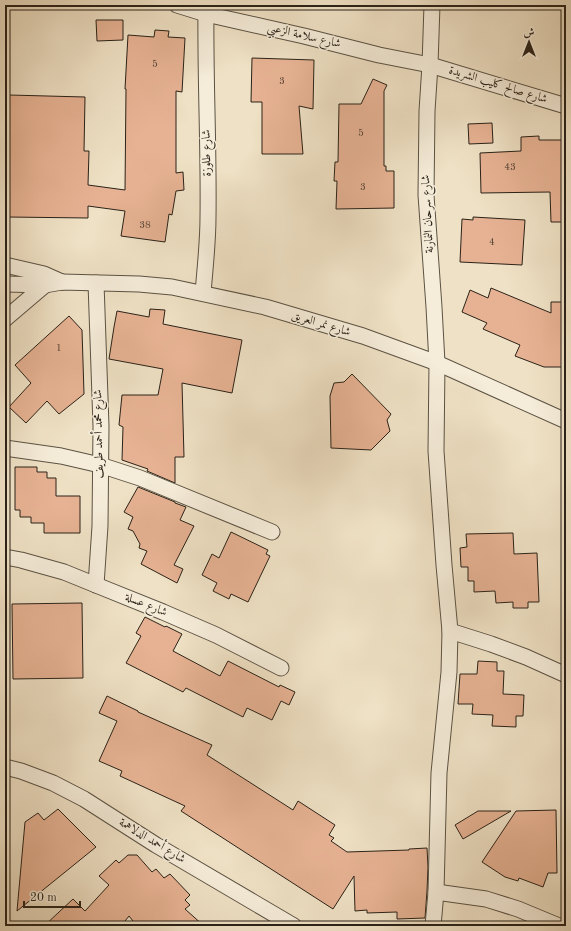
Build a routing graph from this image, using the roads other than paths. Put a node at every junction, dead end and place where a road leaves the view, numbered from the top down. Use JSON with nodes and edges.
{"nodes":[{"id":1,"x":177,"y":5,"type":"edge"},
{"id":2,"x":432,"y":5,"type":"edge"},
{"id":3,"x":206,"y":9,"type":"edge"},
{"id":4,"x":430,"y":65,"type":"junction"},
{"id":5,"x":566,"y":106,"type":"edge"},
{"id":6,"x":5,"y":265,"type":"edge"},
{"id":7,"x":62,"y":282,"type":"junction"},
{"id":8,"x":5,"y":284,"type":"edge"},
{"id":9,"x":96,"y":284,"type":"junction"},
{"id":10,"x":45,"y":285,"type":"junction"},
{"id":11,"x":203,"y":293,"type":"junction"},
{"id":12,"x":5,"y":319,"type":"edge"},
{"id":13,"x":437,"y":363,"type":"junction"},
{"id":14,"x":566,"y":421,"type":"edge"},
{"id":15,"x":5,"y":448,"type":"edge"},
{"id":16,"x":100,"y":465,"type":"junction"},
{"id":17,"x":272,"y":532,"type":"dead end"},
{"id":18,"x":5,"y":557,"type":"edge"},
{"id":19,"x":96,"y":585,"type":"junction"},
{"id":20,"x":450,"y":631,"type":"junction"},
{"id":21,"x":280,"y":668,"type":"dead end"},
{"id":22,"x":566,"y":675,"type":"edge"},
{"id":23,"x":5,"y":767,"type":"edge"},
{"id":24,"x":436,"y":892,"type":"junction"},
{"id":25,"x":294,"y":926,"type":"edge"},
{"id":26,"x":433,"y":926,"type":"edge"},
{"id":27,"x":559,"y":926,"type":"edge"}],
"edges":[{"from":1,"to":3,"type":"street","name":"شارع سلامة الزعبي"},
{"from":2,"to":4,"type":"street","name":"شارع سرحان النمارنة"},
{"from":3,"to":4,"type":"street","name":"شارع سلامة الزعبي"},
{"from":3,"to":11,"type":"street","name":"شارع طلوزة"},
{"from":4,"to":5,"type":"street","name":"شارع صالح كليب الشريدة"},
{"from":4,"to":13,"type":"street","name":"شارع سرحان النمارنة"},
{"from":6,"to":7,"type":"street","name":"شارع نمر العريق"},
{"from":7,"to":9,"type":"street","name":"شارع نمر العريق"},
{"from":7,"to":10,"type":"street","name":"شارع نمر العريق"},
{"from":8,"to":10,"type":"street","name":"شارع نمر العريق"},
{"from":9,"to":11,"type":"street","name":"شارع نمر العريق"},
{"from":9,"to":16,"type":"street","name":"شارع محمد أحمد طريف"},
{"from":10,"to":12,"type":"street"},
{"from":11,"to":13,"type":"street","name":"شارع نمر العريق"},
{"from":13,"to":14,"type":"street","name":"شارع نمر العريق"},
{"from":13,"to":20,"type":"street","name":"شارع سرحان النمارنة"},
{"from":15,"to":16,"type":"street"},
{"from":16,"to":17,"type":"street"},
{"from":16,"to":19,"type":"street","name":"شارع محمد أحمد طريف"},
{"from":18,"to":19,"type":"street","name":"شارع عسلة"},
{"from":19,"to":21,"type":"street","name":"شارع عسلة"},
{"from":20,"to":22,"type":"street"},
{"from":20,"to":24,"type":"street","name":"شارع سرحان النمارنة"},
{"from":23,"to":25,"type":"street","name":"شارع أحمد الدلاهمة"},
{"from":24,"to":26,"type":"street","name":"شارع سرحان النمارنة"},
{"from":24,"to":27,"type":"street"}]}
